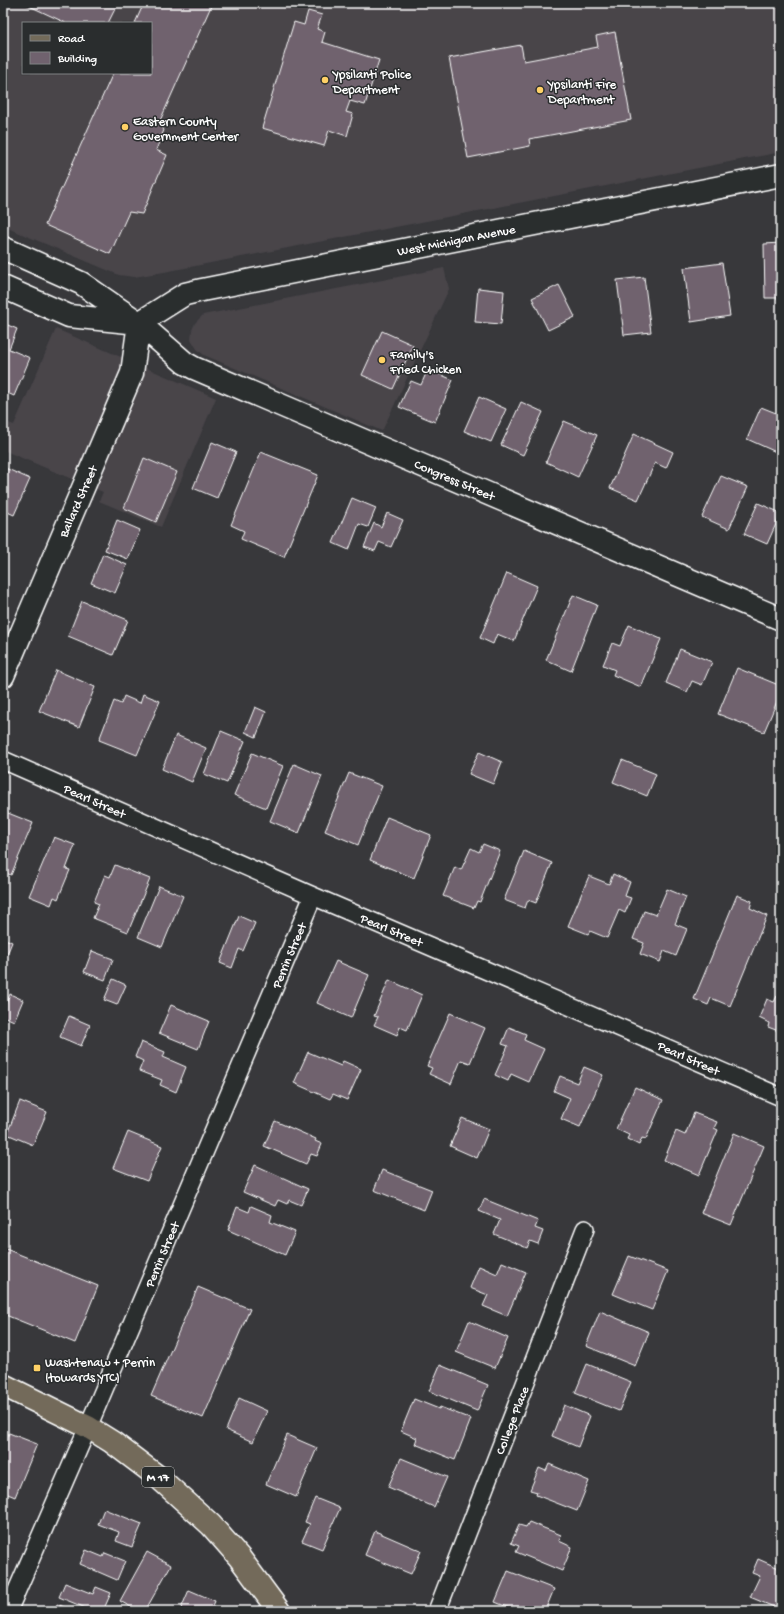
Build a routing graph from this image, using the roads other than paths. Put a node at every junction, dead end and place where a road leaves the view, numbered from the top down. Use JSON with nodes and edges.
{"nodes":[{"id":1,"x":781,"y":175,"type":"edge"},
{"id":2,"x":3,"y":248,"type":"edge"},
{"id":3,"x":3,"y":287,"type":"edge"},
{"id":4,"x":139,"y":323,"type":"junction"},
{"id":5,"x":781,"y":619,"type":"edge"},
{"id":6,"x":3,"y":676,"type":"edge"},
{"id":7,"x":3,"y":760,"type":"edge"},
{"id":8,"x":313,"y":896,"type":"junction"},
{"id":9,"x":781,"y":1097,"type":"edge"},
{"id":10,"x":585,"y":1229,"type":"dead end"},
{"id":11,"x":3,"y":1386,"type":"edge"},
{"id":12,"x":88,"y":1427,"type":"junction"},
{"id":13,"x":8,"y":1611,"type":"edge"},
{"id":14,"x":279,"y":1611,"type":"edge"},
{"id":15,"x":437,"y":1611,"type":"edge"}],
"edges":[{"from":1,"to":4,"type":"street","name":"West Michigan Avenue"},
{"from":2,"to":4,"type":"street"},
{"from":3,"to":4,"type":"street"},
{"from":4,"to":5,"type":"street","name":"Congress Street"},
{"from":4,"to":6,"type":"street","name":"Ballard Street"},
{"from":7,"to":8,"type":"street","name":"Pearl Street"},
{"from":8,"to":9,"type":"street","name":"Pearl Street"},
{"from":8,"to":12,"type":"street","name":"Perrin Street"},
{"from":10,"to":15,"type":"street","name":"College Place"},
{"from":11,"to":12,"type":"main road","number":"M 17"},
{"from":12,"to":13,"type":"street","name":"Perrin Street"},
{"from":12,"to":14,"type":"main road","number":"M 17"}]}
